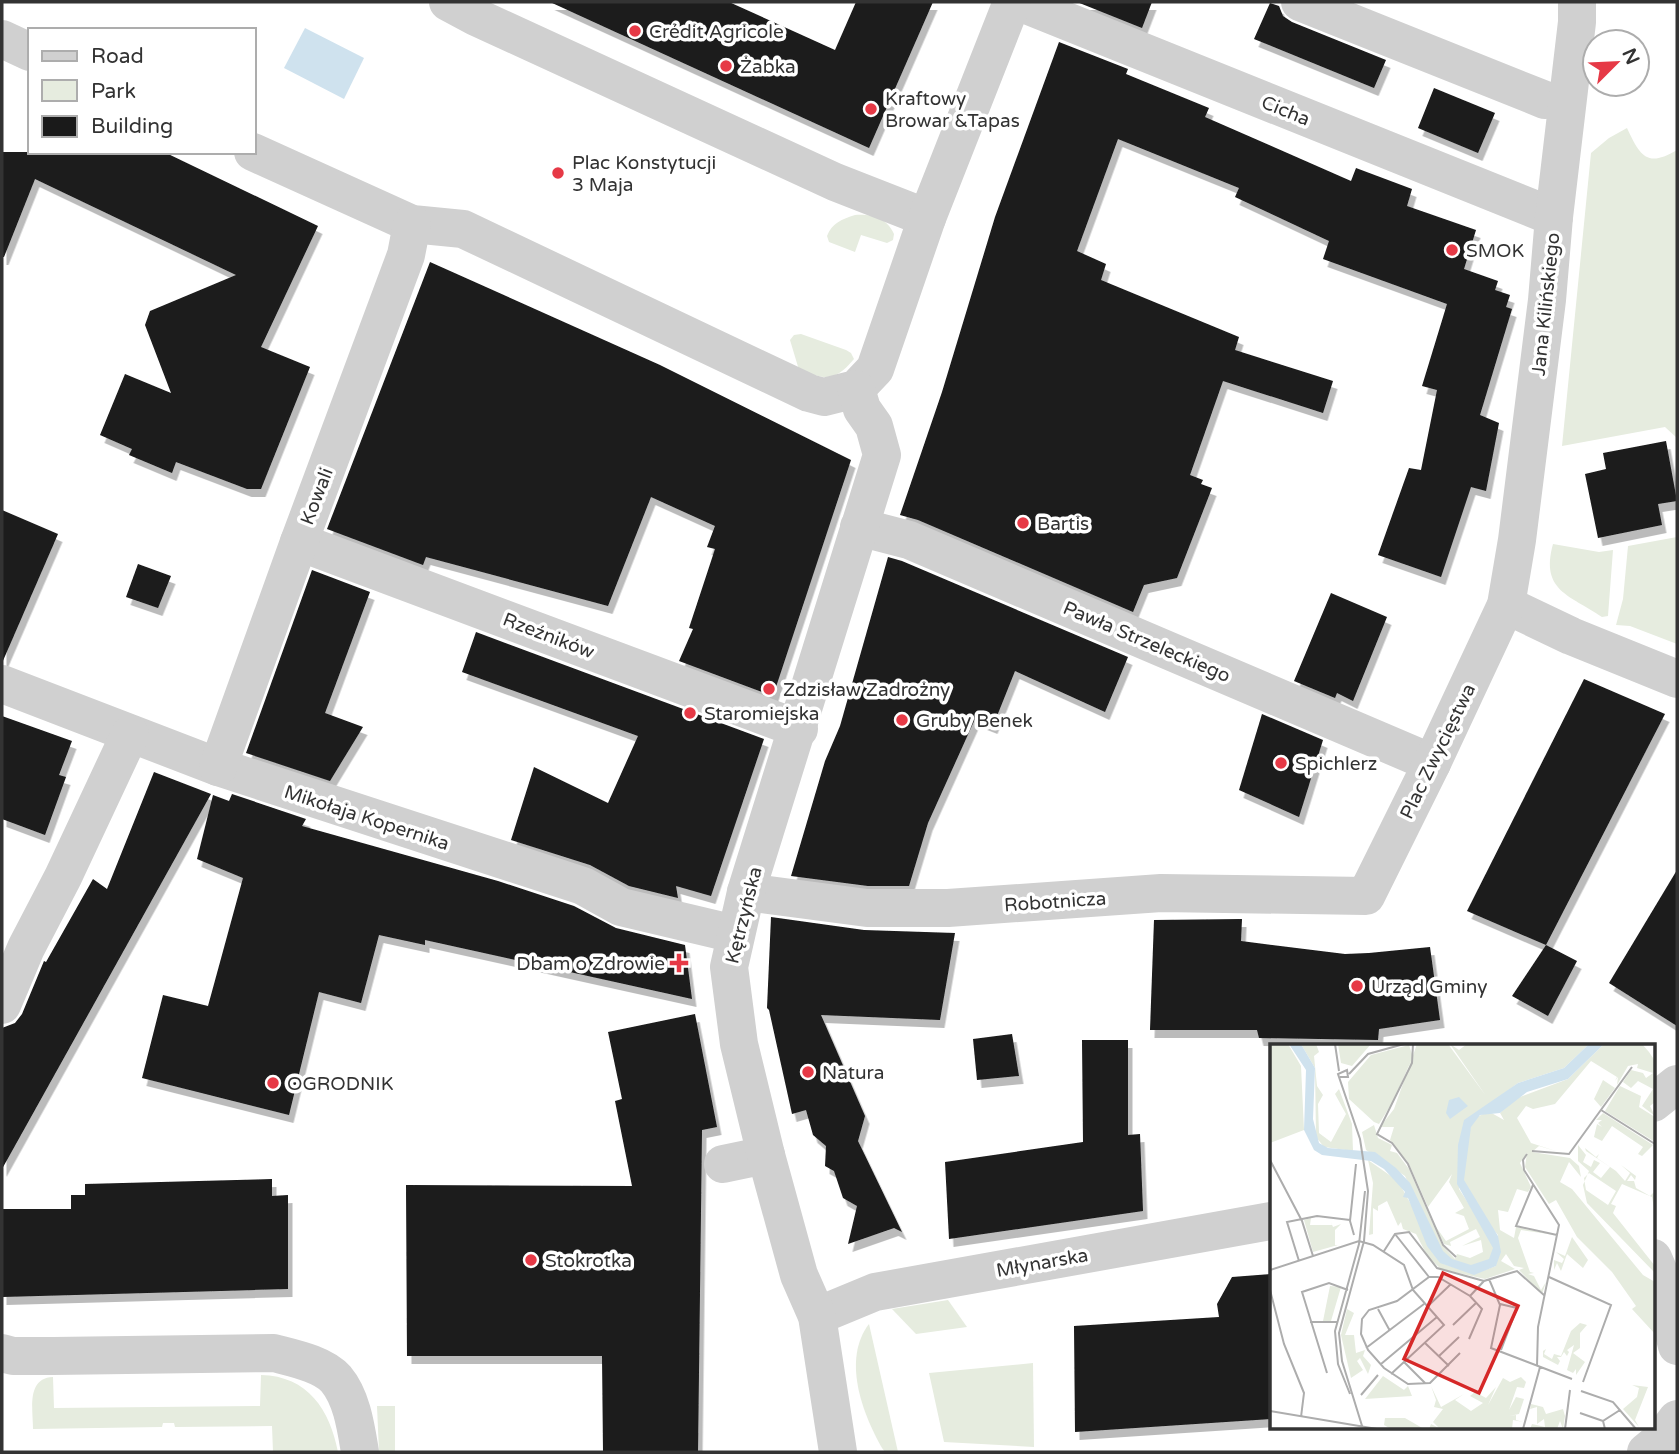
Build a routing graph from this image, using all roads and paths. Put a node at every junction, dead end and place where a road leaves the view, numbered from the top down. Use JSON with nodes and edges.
{"nodes":[{"id":1,"x":448,"y":2,"type":"edge"},
{"id":2,"x":1012,"y":2,"type":"edge"},
{"id":3,"x":1018,"y":2,"type":"edge"},
{"id":4,"x":1300,"y":2,"type":"edge"},
{"id":5,"x":1577,"y":2,"type":"edge"},
{"id":6,"x":2,"y":39,"type":"edge"},
{"id":7,"x":28,"y":51,"type":"edge"},
{"id":8,"x":1545,"y":100,"type":"dead end"},
{"id":9,"x":256,"y":153,"type":"edge"},
{"id":10,"x":927,"y":218,"type":"junction"},
{"id":11,"x":1554,"y":218,"type":"junction"},
{"id":12,"x":412,"y":224,"type":"junction"},
{"id":13,"x":856,"y":389,"type":"junction"},
{"id":14,"x":859,"y":527,"type":"junction"},
{"id":15,"x":299,"y":542,"type":"junction"},
{"id":16,"x":1506,"y":605,"type":"junction"},
{"id":17,"x":1677,"y":679,"type":"edge"},
{"id":18,"x":2,"y":684,"type":"edge"},
{"id":19,"x":799,"y":729,"type":"junction"},
{"id":20,"x":130,"y":734,"type":"junction"},
{"id":21,"x":1432,"y":763,"type":"junction"},
{"id":22,"x":218,"y":767,"type":"junction"},
{"id":23,"x":747,"y":892,"type":"junction"},
{"id":24,"x":1366,"y":896,"type":"joint"},
{"id":25,"x":736,"y":934,"type":"junction"},
{"id":26,"x":2,"y":1005,"type":"edge"},
{"id":27,"x":1677,"y":1084,"type":"edge"},
{"id":28,"x":1654,"y":1102,"type":"edge"},
{"id":29,"x":766,"y":1155,"type":"junction"},
{"id":30,"x":723,"y":1164,"type":"dead end"},
{"id":31,"x":1270,"y":1221,"type":"edge"},
{"id":32,"x":1654,"y":1260,"type":"edge"},
{"id":33,"x":817,"y":1316,"type":"junction"},
{"id":34,"x":1677,"y":1346,"type":"edge"},
{"id":35,"x":2,"y":1353,"type":"edge"},
{"id":36,"x":1677,"y":1419,"type":"edge"},
{"id":37,"x":359,"y":1452,"type":"edge"},
{"id":38,"x":838,"y":1452,"type":"edge"},
{"id":39,"x":1646,"y":1452,"type":"edge"}],
"edges":[{"from":1,"to":10,"type":"street"},
{"from":2,"to":10,"type":"street"},
{"from":3,"to":11,"type":"street","name":"Cicha"},
{"from":4,"to":8,"type":"street"},
{"from":5,"to":11,"type":"street","name":"Jana Kilińskiego"},
{"from":6,"to":7,"type":"street"},
{"from":9,"to":12,"type":"street"},
{"from":10,"to":13,"type":"street"},
{"from":11,"to":16,"type":"street","name":"Jana Kilińskiego"},
{"from":12,"to":13,"type":"street"},
{"from":12,"to":15,"type":"street","name":"Kowali"},
{"from":13,"to":14,"type":"street","name":"Kętrzyńska"},
{"from":14,"to":19,"type":"street","name":"Kętrzyńska"},
{"from":14,"to":21,"type":"street","name":"Pawła Strzeleckiego"},
{"from":15,"to":19,"type":"street","name":"Rzeźników"},
{"from":15,"to":22,"type":"street","name":"Kowali"},
{"from":16,"to":17,"type":"street"},
{"from":16,"to":21,"type":"street","name":"Plac Zwycięstwa"},
{"from":18,"to":20,"type":"street","name":"Mikołaja Kopernika"},
{"from":19,"to":23,"type":"street","name":"Kętrzyńska"},
{"from":20,"to":22,"type":"street","name":"Mikołaja Kopernika"},
{"from":20,"to":26,"type":"street"},
{"from":21,"to":24,"type":"street","name":"Plac Zwycięstwa"},
{"from":22,"to":25,"type":"street","name":"Mikołaja Kopernika"},
{"from":23,"to":24,"type":"street","name":"Robotnicza"},
{"from":23,"to":25,"type":"street","name":"Kętrzyńska"},
{"from":25,"to":29,"type":"street","name":"Kętrzyńska"},
{"from":27,"to":28,"type":"street"},
{"from":29,"to":30,"type":"street"},
{"from":29,"to":33,"type":"street","name":"Kętrzyńska"},
{"from":31,"to":33,"type":"street","name":"Młynarska"},
{"from":32,"to":34,"type":"street"},
{"from":33,"to":38,"type":"street","name":"Kętrzyńska"},
{"from":35,"to":37,"type":"street"},
{"from":36,"to":39,"type":"street"}]}
